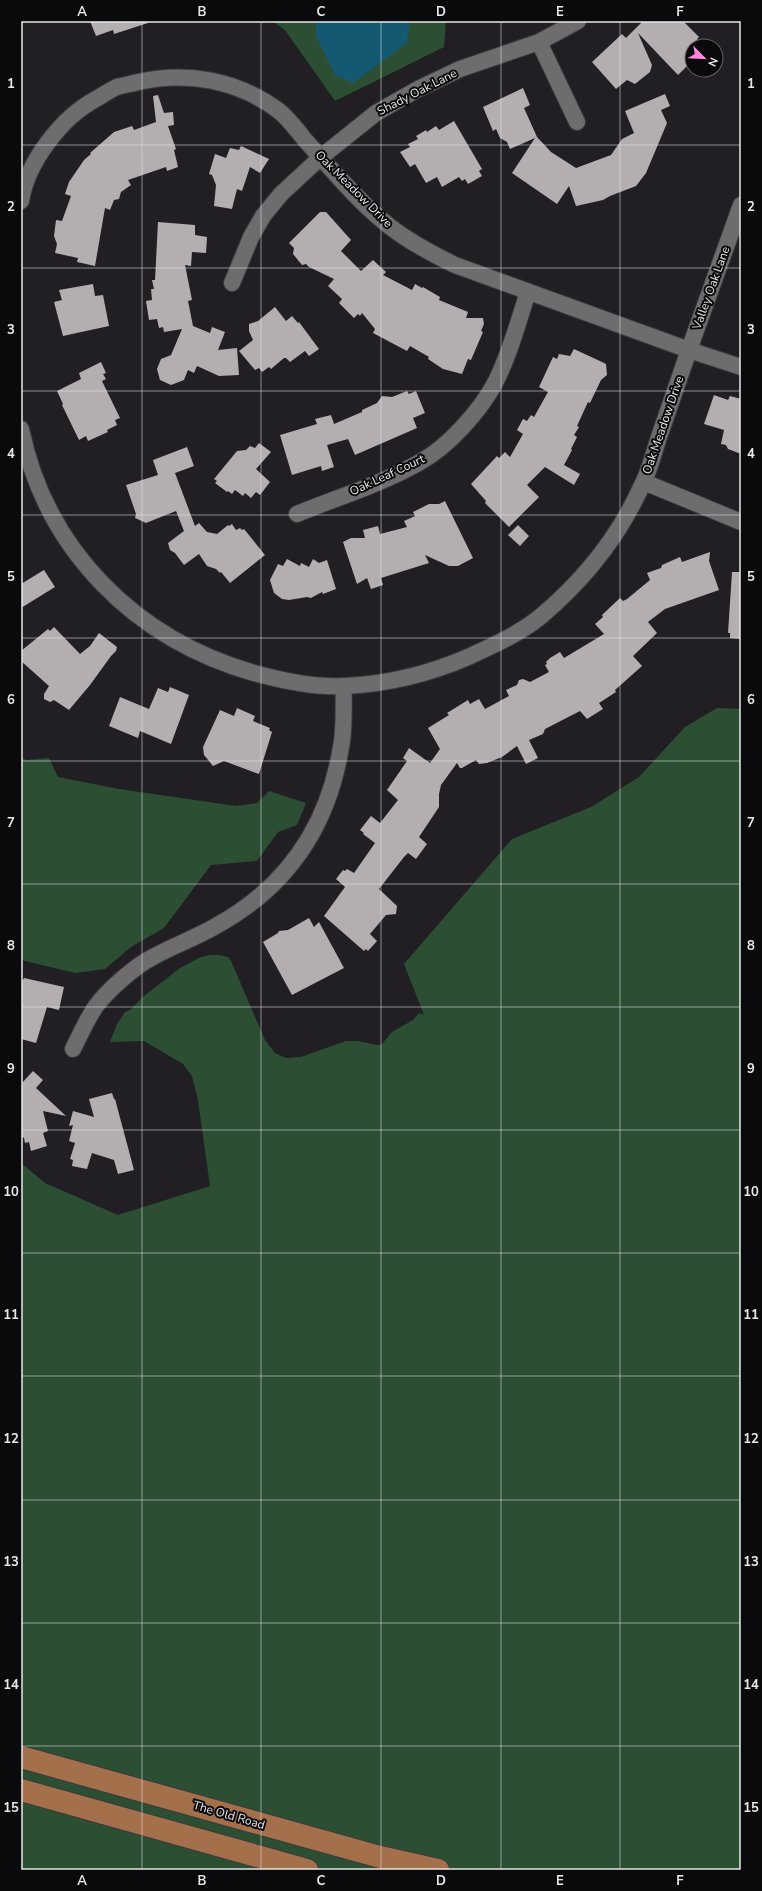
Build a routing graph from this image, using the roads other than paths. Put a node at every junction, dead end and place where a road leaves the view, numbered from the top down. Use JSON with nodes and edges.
{"nodes":[{"id":1,"x":578,"y":21,"type":"edge"},
{"id":2,"x":539,"y":42,"type":"junction"},
{"id":3,"x":577,"y":122,"type":"dead end"},
{"id":4,"x":321,"y":157,"type":"junction"},
{"id":5,"x":21,"y":201,"type":"edge"},
{"id":6,"x":741,"y":205,"type":"edge"},
{"id":7,"x":232,"y":283,"type":"dead end"},
{"id":8,"x":528,"y":292,"type":"junction"},
{"id":9,"x":689,"y":350,"type":"junction"},
{"id":10,"x":741,"y":367,"type":"edge"},
{"id":11,"x":21,"y":428,"type":"edge"},
{"id":12,"x":644,"y":482,"type":"junction"},
{"id":13,"x":297,"y":514,"type":"dead end"},
{"id":14,"x":741,"y":522,"type":"edge"},
{"id":15,"x":344,"y":686,"type":"junction"},
{"id":16,"x":73,"y":1049,"type":"dead end"},
{"id":17,"x":21,"y":1757,"type":"edge"},
{"id":18,"x":21,"y":1790,"type":"edge"},
{"id":19,"x":307,"y":1870,"type":"edge"},
{"id":20,"x":438,"y":1870,"type":"edge"}],
"edges":[{"from":1,"to":2,"type":"street","name":"Shady Oak Lane"},
{"from":2,"to":3,"type":"street"},
{"from":2,"to":4,"type":"street","name":"Shady Oak Lane"},
{"from":4,"to":5,"type":"street","name":"Oak Meadow Drive"},
{"from":4,"to":7,"type":"street","name":"Shady Oak Lane"},
{"from":4,"to":8,"type":"street","name":"Oak Meadow Drive"},
{"from":6,"to":9,"type":"street","name":"Valley Oak Lane"},
{"from":8,"to":9,"type":"street","name":"Oak Meadow Drive"},
{"from":8,"to":13,"type":"street","name":"Oak Leaf Court"},
{"from":9,"to":10,"type":"street"},
{"from":9,"to":12,"type":"street","name":"Oak Meadow Drive"},
{"from":11,"to":15,"type":"street","name":"Oak Meadow Drive"},
{"from":12,"to":14,"type":"street"},
{"from":12,"to":15,"type":"street","name":"Oak Meadow Drive"},
{"from":15,"to":16,"type":"street"},
{"from":17,"to":20,"type":"main road","name":"The Old Road"},
{"from":18,"to":19,"type":"main road"}]}
